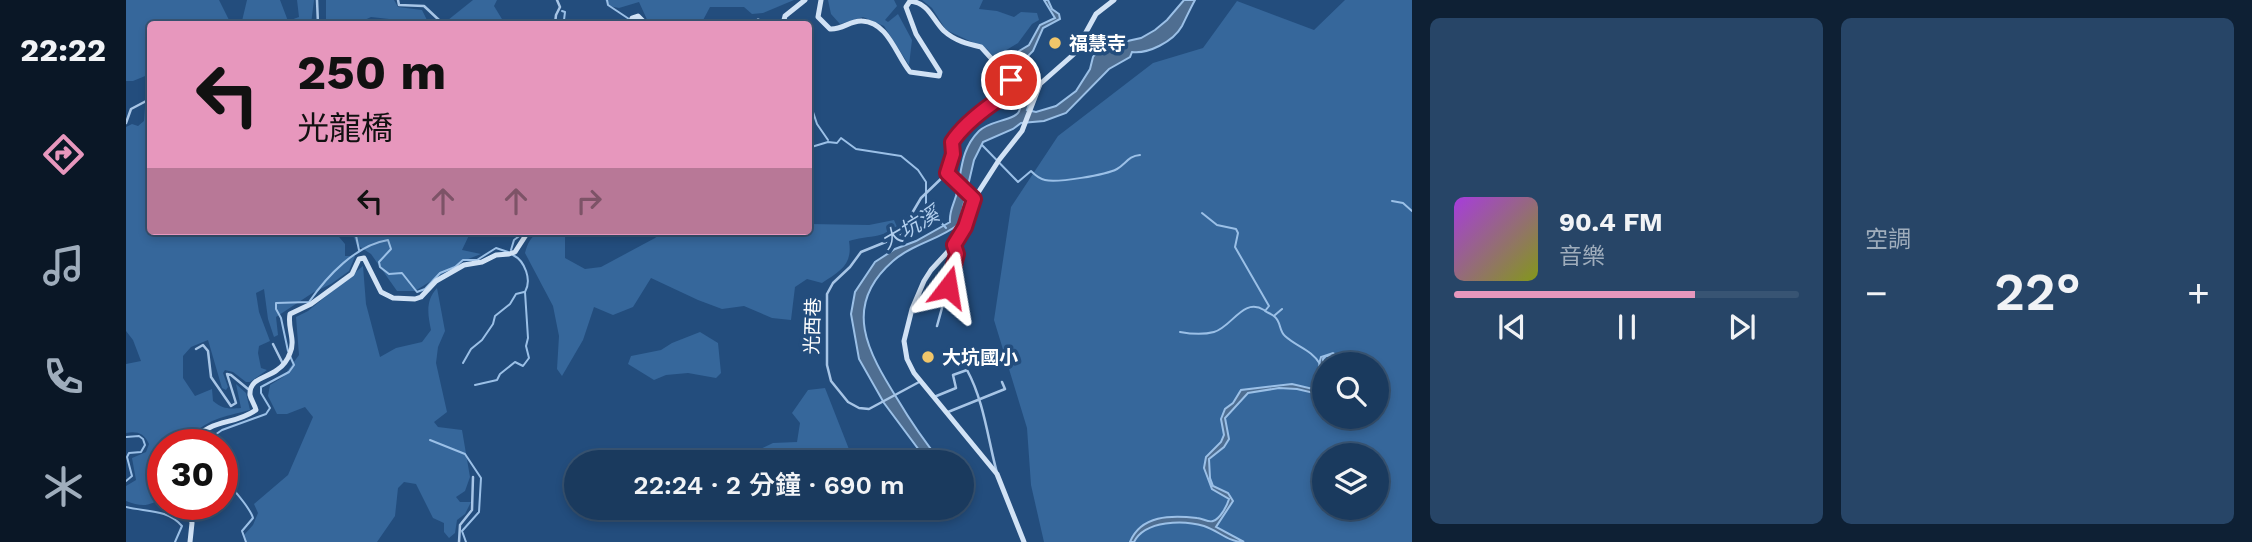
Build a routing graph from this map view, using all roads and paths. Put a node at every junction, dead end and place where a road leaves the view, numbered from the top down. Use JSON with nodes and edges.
{"nodes":[{"id":1,"x":317,"y":0,"type":"edge"},
{"id":2,"x":398,"y":0,"type":"edge"},
{"id":3,"x":557,"y":0,"type":"edge"},
{"id":4,"x":805,"y":0,"type":"edge"},
{"id":5,"x":821,"y":0,"type":"edge"},
{"id":6,"x":1114,"y":0,"type":"edge"},
{"id":7,"x":318,"y":21,"type":"edge"},
{"id":8,"x":438,"y":21,"type":"edge"},
{"id":9,"x":555,"y":21,"type":"edge"},
{"id":10,"x":784,"y":21,"type":"edge"},
{"id":11,"x":1038,"y":91,"type":"junction"},
{"id":12,"x":147,"y":101,"type":"edge"},
{"id":13,"x":986,"y":110,"type":"junction"},
{"id":14,"x":126,"y":123,"type":"edge"},
{"id":15,"x":947,"y":173,"type":"junction"},
{"id":16,"x":974,"y":199,"type":"junction"},
{"id":17,"x":526,"y":235,"type":"edge"},
{"id":18,"x":954,"y":245,"type":"junction"},
{"id":19,"x":937,"y":326,"type":"dead end"},
{"id":20,"x":273,"y":344,"type":"dead end"},
{"id":21,"x":197,"y":349,"type":"dead end"},
{"id":22,"x":283,"y":364,"type":"junction"},
{"id":23,"x":921,"y":381,"type":"junction"},
{"id":24,"x":1002,"y":382,"type":"dead end"},
{"id":25,"x":251,"y":391,"type":"junction"},
{"id":26,"x":934,"y":397,"type":"junction"},
{"id":27,"x":978,"y":398,"type":"junction"},
{"id":28,"x":948,"y":412,"type":"junction"},
{"id":29,"x":208,"y":429,"type":"edge"},
{"id":30,"x":997,"y":474,"type":"junction"},
{"id":31,"x":473,"y":477,"type":"dead end"},
{"id":32,"x":191,"y":520,"type":"edge"},
{"id":33,"x":190,"y":542,"type":"edge"},
{"id":34,"x":459,"y":542,"type":"edge"},
{"id":35,"x":1024,"y":542,"type":"edge"}],
"edges":[{"from":1,"to":7,"type":"street"},
{"from":2,"to":8,"type":"street"},
{"from":3,"to":9,"type":"street"},
{"from":4,"to":10,"type":"street"},
{"from":5,"to":13,"type":"street"},
{"from":6,"to":11,"type":"street"},
{"from":11,"to":13,"type":"street"},
{"from":11,"to":16,"type":"street"},
{"from":12,"to":14,"type":"street"},
{"from":13,"to":15,"type":"street"},
{"from":15,"to":16,"type":"street"},
{"from":15,"to":23,"type":"street","name":"光西巷"},
{"from":16,"to":18,"type":"street"},
{"from":17,"to":22,"type":"street"},
{"from":18,"to":19,"type":"street"},
{"from":18,"to":23,"type":"street"},
{"from":20,"to":22,"type":"street"},
{"from":21,"to":25,"type":"street"},
{"from":22,"to":25,"type":"street"},
{"from":23,"to":26,"type":"street"},
{"from":24,"to":27,"type":"street"},
{"from":25,"to":29,"type":"street"},
{"from":26,"to":27,"type":"street"},
{"from":26,"to":28,"type":"street"},
{"from":27,"to":28,"type":"street"},
{"from":27,"to":30,"type":"street"},
{"from":28,"to":30,"type":"street"},
{"from":30,"to":35,"type":"street"},
{"from":31,"to":34,"type":"street"},
{"from":32,"to":33,"type":"street"}]}
